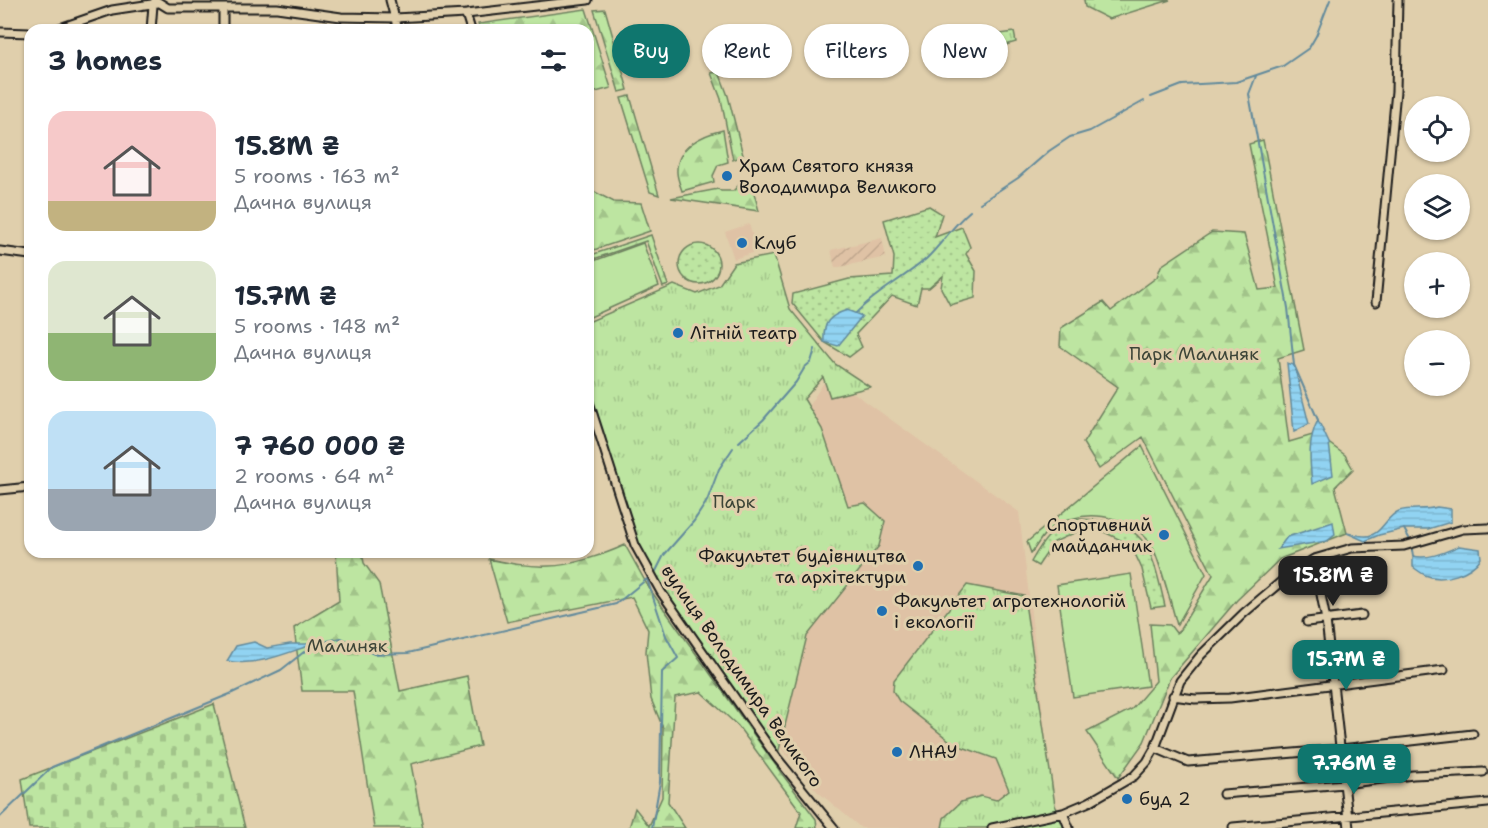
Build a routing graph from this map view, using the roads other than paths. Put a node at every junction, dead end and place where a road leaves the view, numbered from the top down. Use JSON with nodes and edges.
{"nodes":[{"id":1,"x":390,"y":0,"type":"edge"},
{"id":2,"x":588,"y":0,"type":"edge"},
{"id":3,"x":1398,"y":0,"type":"edge"},
{"id":4,"x":155,"y":2,"type":"edge"},
{"id":5,"x":223,"y":8,"type":"junction"},
{"id":6,"x":466,"y":14,"type":"junction"},
{"id":7,"x":395,"y":18,"type":"junction"},
{"id":8,"x":72,"y":24,"type":"edge"},
{"id":9,"x":152,"y":24,"type":"edge"},
{"id":10,"x":223,"y":24,"type":"edge"},
{"id":11,"x":396,"y":24,"type":"edge"},
{"id":12,"x":469,"y":24,"type":"edge"},
{"id":13,"x":0,"y":33,"type":"edge"},
{"id":14,"x":24,"y":33,"type":"edge"},
{"id":15,"x":0,"y":252,"type":"edge"},
{"id":16,"x":24,"y":254,"type":"edge"},
{"id":17,"x":1376,"y":302,"type":"dead end"},
{"id":18,"x":594,"y":418,"type":"edge"},
{"id":19,"x":24,"y":488,"type":"edge"},
{"id":20,"x":0,"y":490,"type":"edge"},
{"id":21,"x":1488,"y":528,"type":"edge"},
{"id":22,"x":1314,"y":558,"type":"junction"},
{"id":23,"x":1362,"y":615,"type":"dead end"},
{"id":24,"x":1326,"y":620,"type":"junction"},
{"id":25,"x":1307,"y":622,"type":"dead end"},
{"id":26,"x":1444,"y":670,"type":"dead end"},
{"id":27,"x":1333,"y":684,"type":"junction"},
{"id":28,"x":1173,"y":696,"type":"junction"},
{"id":29,"x":1473,"y":734,"type":"dead end"},
{"id":30,"x":1155,"y":748,"type":"junction"},
{"id":31,"x":1341,"y":749,"type":"junction"},
{"id":32,"x":1482,"y":772,"type":"dead end"},
{"id":33,"x":1344,"y":784,"type":"junction"},
{"id":34,"x":1223,"y":794,"type":"dead end"},
{"id":35,"x":1488,"y":803,"type":"edge"},
{"id":36,"x":1063,"y":813,"type":"junction"},
{"id":37,"x":1348,"y":816,"type":"junction"},
{"id":38,"x":1233,"y":827,"type":"edge"},
{"id":39,"x":834,"y":828,"type":"edge"},
{"id":40,"x":992,"y":828,"type":"edge"},
{"id":41,"x":1069,"y":828,"type":"edge"},
{"id":42,"x":1349,"y":828,"type":"edge"}],
"edges":[{"from":1,"to":7,"type":"street"},
{"from":2,"to":6,"type":"street"},
{"from":3,"to":17,"type":"street"},
{"from":4,"to":5,"type":"street"},
{"from":4,"to":8,"type":"street"},
{"from":4,"to":9,"type":"street"},
{"from":5,"to":7,"type":"street"},
{"from":5,"to":10,"type":"street"},
{"from":6,"to":7,"type":"street"},
{"from":6,"to":12,"type":"street"},
{"from":7,"to":11,"type":"street"},
{"from":13,"to":14,"type":"street"},
{"from":15,"to":16,"type":"street"},
{"from":18,"to":39,"type":"street","name":"вулиця Володимира Великого"},
{"from":19,"to":20,"type":"street"},
{"from":21,"to":22,"type":"street"},
{"from":22,"to":24,"type":"street"},
{"from":22,"to":28,"type":"street"},
{"from":23,"to":24,"type":"street"},
{"from":24,"to":25,"type":"street"},
{"from":24,"to":27,"type":"street"},
{"from":26,"to":27,"type":"street"},
{"from":27,"to":28,"type":"street"},
{"from":27,"to":31,"type":"street"},
{"from":28,"to":30,"type":"street"},
{"from":29,"to":31,"type":"street"},
{"from":30,"to":31,"type":"street"},
{"from":30,"to":36,"type":"street"},
{"from":31,"to":33,"type":"street"},
{"from":32,"to":33,"type":"street"},
{"from":33,"to":34,"type":"street"},
{"from":33,"to":37,"type":"street"},
{"from":35,"to":37,"type":"street"},
{"from":36,"to":40,"type":"street"},
{"from":36,"to":41,"type":"street"},
{"from":37,"to":38,"type":"street"},
{"from":37,"to":42,"type":"street"}]}
